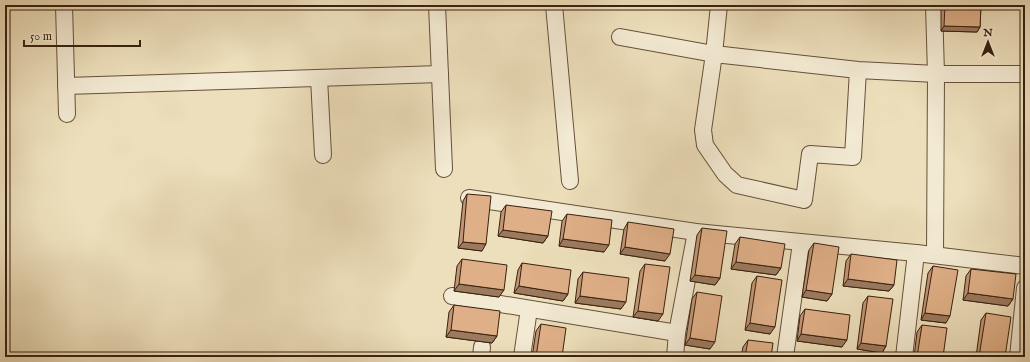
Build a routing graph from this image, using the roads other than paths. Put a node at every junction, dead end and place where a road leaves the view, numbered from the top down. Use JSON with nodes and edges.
{"nodes":[{"id":1,"x":64,"y":5,"type":"edge"},
{"id":2,"x":437,"y":5,"type":"edge"},
{"id":3,"x":554,"y":5,"type":"edge"},
{"id":4,"x":719,"y":5,"type":"edge"},
{"id":5,"x":934,"y":5,"type":"edge"},
{"id":6,"x":620,"y":37,"type":"dead end"},
{"id":7,"x":714,"y":54,"type":"junction"},
{"id":8,"x":858,"y":70,"type":"junction"},
{"id":9,"x":440,"y":74,"type":"junction"},
{"id":10,"x":936,"y":74,"type":"junction"},
{"id":11,"x":1025,"y":74,"type":"edge"},
{"id":12,"x":319,"y":78,"type":"junction"},
{"id":13,"x":66,"y":86,"type":"junction"},
{"id":14,"x":67,"y":114,"type":"dead end"},
{"id":15,"x":323,"y":155,"type":"dead end"},
{"id":16,"x":444,"y":169,"type":"dead end"},
{"id":17,"x":570,"y":181,"type":"dead end"},
{"id":18,"x":468,"y":198,"type":"edge"},
{"id":19,"x":696,"y":232,"type":"junction"},
{"id":20,"x":801,"y":243,"type":"junction"},
{"id":21,"x":916,"y":253,"type":"junction"},
{"id":22,"x":935,"y":255,"type":"junction"},
{"id":23,"x":1025,"y":266,"type":"edge"},
{"id":24,"x":1025,"y":288,"type":"edge"},
{"id":25,"x":452,"y":296,"type":"dead end"},
{"id":26,"x":529,"y":309,"type":"junction"},
{"id":27,"x":677,"y":333,"type":"junction"},
{"id":28,"x":522,"y":357,"type":"edge"},
{"id":29,"x":675,"y":357,"type":"edge"},
{"id":30,"x":785,"y":357,"type":"edge"},
{"id":31,"x":904,"y":357,"type":"edge"},
{"id":32,"x":1018,"y":357,"type":"edge"}],
"edges":[{"from":1,"to":13,"type":"street"},
{"from":2,"to":9,"type":"street"},
{"from":3,"to":17,"type":"street"},
{"from":4,"to":7,"type":"street"},
{"from":5,"to":10,"type":"street"},
{"from":6,"to":7,"type":"street"},
{"from":7,"to":8,"type":"street"},
{"from":7,"to":8,"type":"street"},
{"from":8,"to":10,"type":"street"},
{"from":9,"to":12,"type":"street"},
{"from":9,"to":16,"type":"street"},
{"from":10,"to":11,"type":"street"},
{"from":10,"to":22,"type":"street"},
{"from":12,"to":13,"type":"street"},
{"from":12,"to":15,"type":"street"},
{"from":13,"to":14,"type":"street"},
{"from":18,"to":19,"type":"street"},
{"from":19,"to":20,"type":"street"},
{"from":19,"to":27,"type":"street"},
{"from":20,"to":21,"type":"street"},
{"from":20,"to":30,"type":"street"},
{"from":21,"to":22,"type":"street"},
{"from":21,"to":31,"type":"street"},
{"from":22,"to":23,"type":"street"},
{"from":24,"to":32,"type":"street"},
{"from":25,"to":26,"type":"street"},
{"from":26,"to":27,"type":"street"},
{"from":26,"to":28,"type":"street"},
{"from":27,"to":29,"type":"street"}]}
